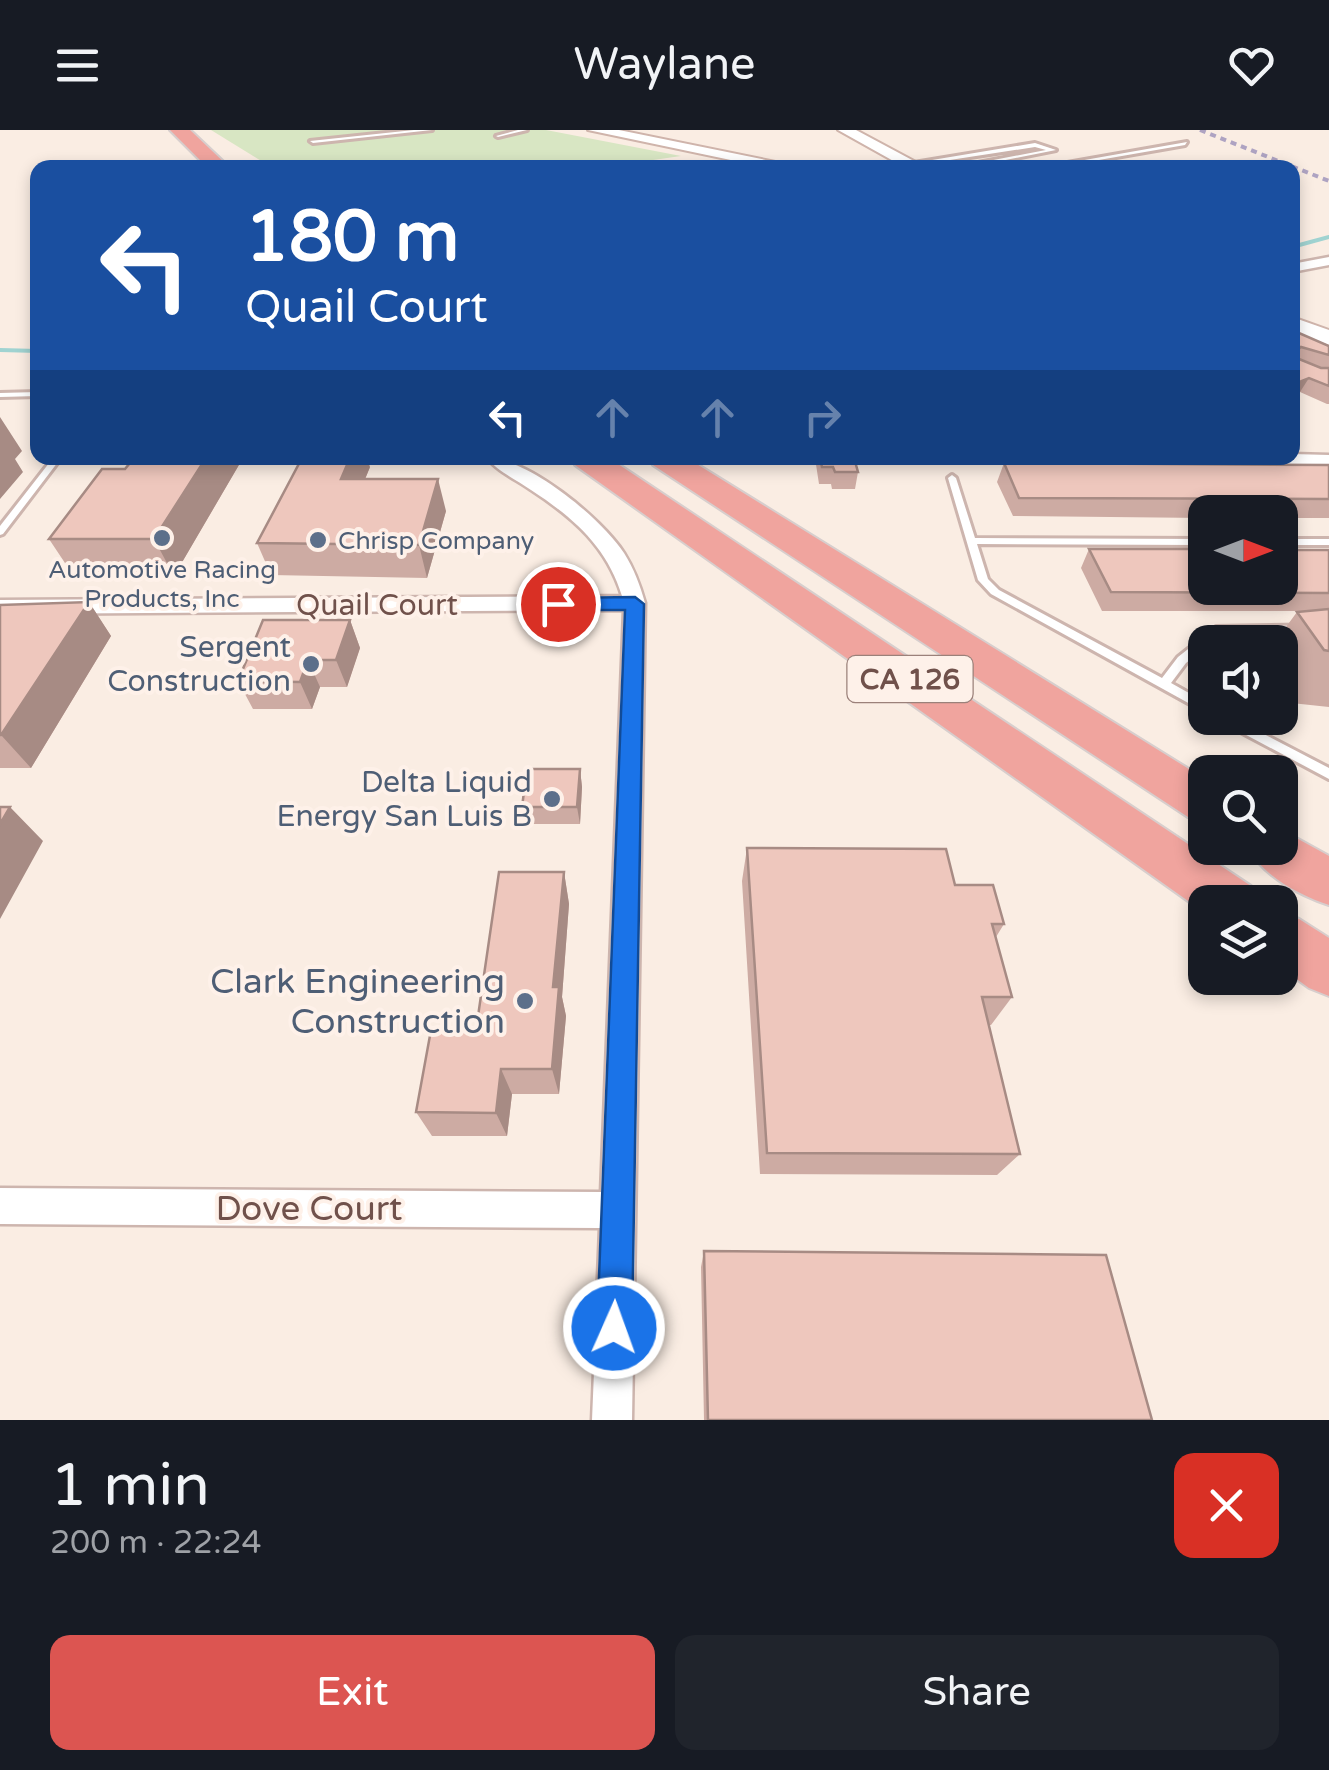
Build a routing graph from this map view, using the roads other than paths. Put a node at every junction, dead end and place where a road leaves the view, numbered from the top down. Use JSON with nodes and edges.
{"nodes":[{"id":1,"x":179,"y":130,"type":"edge"},
{"id":2,"x":430,"y":130,"type":"edge"},
{"id":3,"x":525,"y":130,"type":"edge"},
{"id":4,"x":595,"y":130,"type":"edge"},
{"id":5,"x":846,"y":130,"type":"edge"},
{"id":6,"x":498,"y":136,"type":"dead end"},
{"id":7,"x":314,"y":140,"type":"dead end"},
{"id":8,"x":1185,"y":143,"type":"dead end"},
{"id":9,"x":211,"y":160,"type":"edge"},
{"id":10,"x":754,"y":160,"type":"edge"},
{"id":11,"x":904,"y":160,"type":"edge"},
{"id":12,"x":949,"y":160,"type":"edge"},
{"id":13,"x":998,"y":160,"type":"edge"},
{"id":14,"x":1088,"y":160,"type":"edge"},
{"id":15,"x":1329,"y":261,"type":"edge"},
{"id":16,"x":1300,"y":266,"type":"edge"},
{"id":17,"x":1300,"y":327,"type":"edge"},
{"id":18,"x":1300,"y":335,"type":"edge"},
{"id":19,"x":1328,"y":339,"type":"edge"},
{"id":20,"x":30,"y":394,"type":"edge"},
{"id":21,"x":0,"y":395,"type":"edge"},
{"id":22,"x":1300,"y":460,"type":"edge"},
{"id":23,"x":1329,"y":460,"type":"edge"},
{"id":24,"x":52,"y":465,"type":"edge"},
{"id":25,"x":505,"y":465,"type":"edge"},
{"id":26,"x":598,"y":465,"type":"edge"},
{"id":27,"x":677,"y":465,"type":"edge"},
{"id":28,"x":952,"y":478,"type":"dead end"},
{"id":29,"x":0,"y":532,"type":"edge"},
{"id":30,"x":971,"y":541,"type":"junction"},
{"id":31,"x":1188,"y":542,"type":"edge"},
{"id":32,"x":1298,"y":542,"type":"edge"},
{"id":33,"x":1329,"y":542,"type":"edge"},
{"id":34,"x":635,"y":604,"type":"junction"},
{"id":35,"x":0,"y":607,"type":"edge"},
{"id":36,"x":1329,"y":630,"type":"edge"},
{"id":37,"x":1164,"y":685,"type":"junction"},
{"id":38,"x":1188,"y":698,"type":"edge"},
{"id":39,"x":1256,"y":735,"type":"edge"},
{"id":40,"x":1329,"y":774,"type":"edge"},
{"id":41,"x":1188,"y":792,"type":"edge"},
{"id":42,"x":1298,"y":863,"type":"edge"},
{"id":43,"x":1329,"y":883,"type":"edge"},
{"id":44,"x":1207,"y":885,"type":"edge"},
{"id":45,"x":1298,"y":948,"type":"edge"},
{"id":46,"x":1329,"y":970,"type":"edge"},
{"id":47,"x":0,"y":1206,"type":"edge"},
{"id":48,"x":618,"y":1210,"type":"junction"},
{"id":49,"x":612,"y":1420,"type":"edge"}],
"edges":[{"from":1,"to":9,"type":"highway"},
{"from":2,"to":7,"type":"lane"},
{"from":3,"to":6,"type":"lane"},
{"from":4,"to":10,"type":"main road"},
{"from":5,"to":11,"type":"main road"},
{"from":8,"to":14,"type":"lane"},
{"from":12,"to":13,"type":"lane"},
{"from":15,"to":16,"type":"street"},
{"from":17,"to":19,"type":"main road"},
{"from":18,"to":19,"type":"main road"},
{"from":20,"to":21,"type":"lane"},
{"from":22,"to":23,"type":"street"},
{"from":24,"to":29,"type":"lane"},
{"from":25,"to":34,"type":"street"},
{"from":26,"to":44,"type":"highway","number":"CA 126"},
{"from":27,"to":41,"type":"highway","number":"CA 126"},
{"from":28,"to":30,"type":"lane"},
{"from":30,"to":31,"type":"lane"},
{"from":30,"to":37,"type":"lane"},
{"from":32,"to":33,"type":"lane"},
{"from":34,"to":35,"type":"street","name":"Quail Court"},
{"from":34,"to":48,"type":"street"},
{"from":36,"to":37,"type":"lane"},
{"from":37,"to":38,"type":"lane"},
{"from":39,"to":40,"type":"lane"},
{"from":42,"to":43,"type":"highway"},
{"from":45,"to":46,"type":"highway"},
{"from":47,"to":48,"type":"street","name":"Dove Court"},
{"from":48,"to":49,"type":"street"}]}
